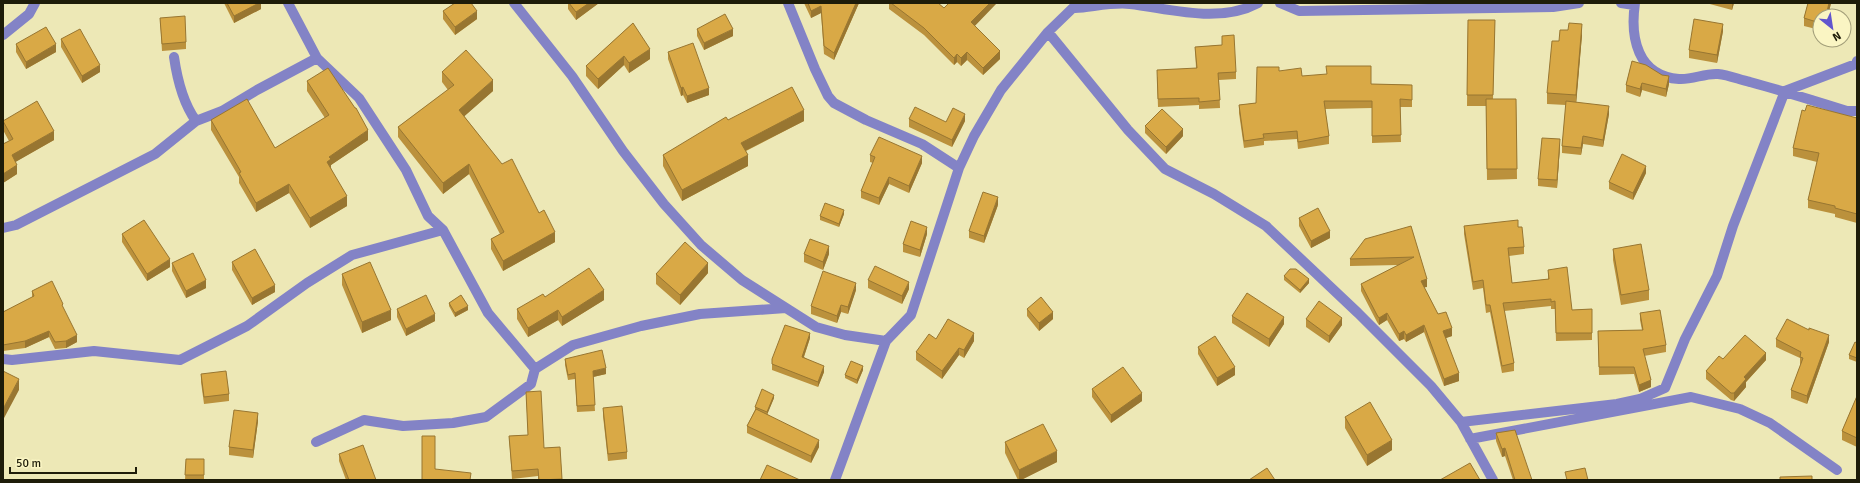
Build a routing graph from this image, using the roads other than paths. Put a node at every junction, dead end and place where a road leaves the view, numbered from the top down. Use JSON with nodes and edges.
{"nodes":[{"id":1,"x":35,"y":3,"type":"edge"},
{"id":2,"x":288,"y":3,"type":"edge"},
{"id":3,"x":514,"y":3,"type":"edge"},
{"id":4,"x":788,"y":3,"type":"edge"},
{"id":5,"x":1258,"y":3,"type":"edge"},
{"id":6,"x":1280,"y":3,"type":"edge"},
{"id":7,"x":1579,"y":3,"type":"edge"},
{"id":8,"x":1621,"y":3,"type":"edge"},
{"id":9,"x":1634,"y":4,"type":"edge"},
{"id":10,"x":1076,"y":6,"type":"edge"},
{"id":11,"x":1048,"y":32,"type":"junction"},
{"id":12,"x":3,"y":35,"type":"edge"},
{"id":13,"x":174,"y":56,"type":"dead end"},
{"id":14,"x":317,"y":58,"type":"junction"},
{"id":15,"x":1857,"y":61,"type":"edge"},
{"id":16,"x":1785,"y":91,"type":"junction"},
{"id":17,"x":1857,"y":111,"type":"edge"},
{"id":18,"x":196,"y":121,"type":"junction"},
{"id":19,"x":959,"y":168,"type":"junction"},
{"id":20,"x":3,"y":228,"type":"edge"},
{"id":21,"x":443,"y":230,"type":"junction"},
{"id":22,"x":786,"y":308,"type":"junction"},
{"id":23,"x":886,"y":341,"type":"junction"},
{"id":24,"x":3,"y":359,"type":"edge"},
{"id":25,"x":535,"y":369,"type":"junction"},
{"id":26,"x":1461,"y":422,"type":"junction"},
{"id":27,"x":1470,"y":439,"type":"junction"},
{"id":28,"x":316,"y":442,"type":"dead end"},
{"id":29,"x":1838,"y":470,"type":"dead end"},
{"id":30,"x":835,"y":480,"type":"edge"},
{"id":31,"x":1493,"y":480,"type":"edge"}],
"edges":[{"from":1,"to":12,"type":"street"},
{"from":2,"to":14,"type":"street"},
{"from":3,"to":22,"type":"street"},
{"from":4,"to":19,"type":"street"},
{"from":5,"to":10,"type":"street"},
{"from":6,"to":7,"type":"street"},
{"from":8,"to":9,"type":"street"},
{"from":9,"to":16,"type":"street"},
{"from":10,"to":11,"type":"street"},
{"from":11,"to":19,"type":"street"},
{"from":11,"to":26,"type":"street"},
{"from":13,"to":18,"type":"street"},
{"from":14,"to":18,"type":"street"},
{"from":14,"to":21,"type":"street"},
{"from":15,"to":16,"type":"street"},
{"from":16,"to":17,"type":"street"},
{"from":16,"to":26,"type":"street"},
{"from":18,"to":20,"type":"street"},
{"from":19,"to":23,"type":"street"},
{"from":21,"to":24,"type":"street"},
{"from":21,"to":25,"type":"street"},
{"from":22,"to":23,"type":"street"},
{"from":22,"to":25,"type":"street"},
{"from":23,"to":30,"type":"street"},
{"from":25,"to":28,"type":"street"},
{"from":26,"to":27,"type":"street"},
{"from":27,"to":29,"type":"street"},
{"from":27,"to":31,"type":"street"}]}
